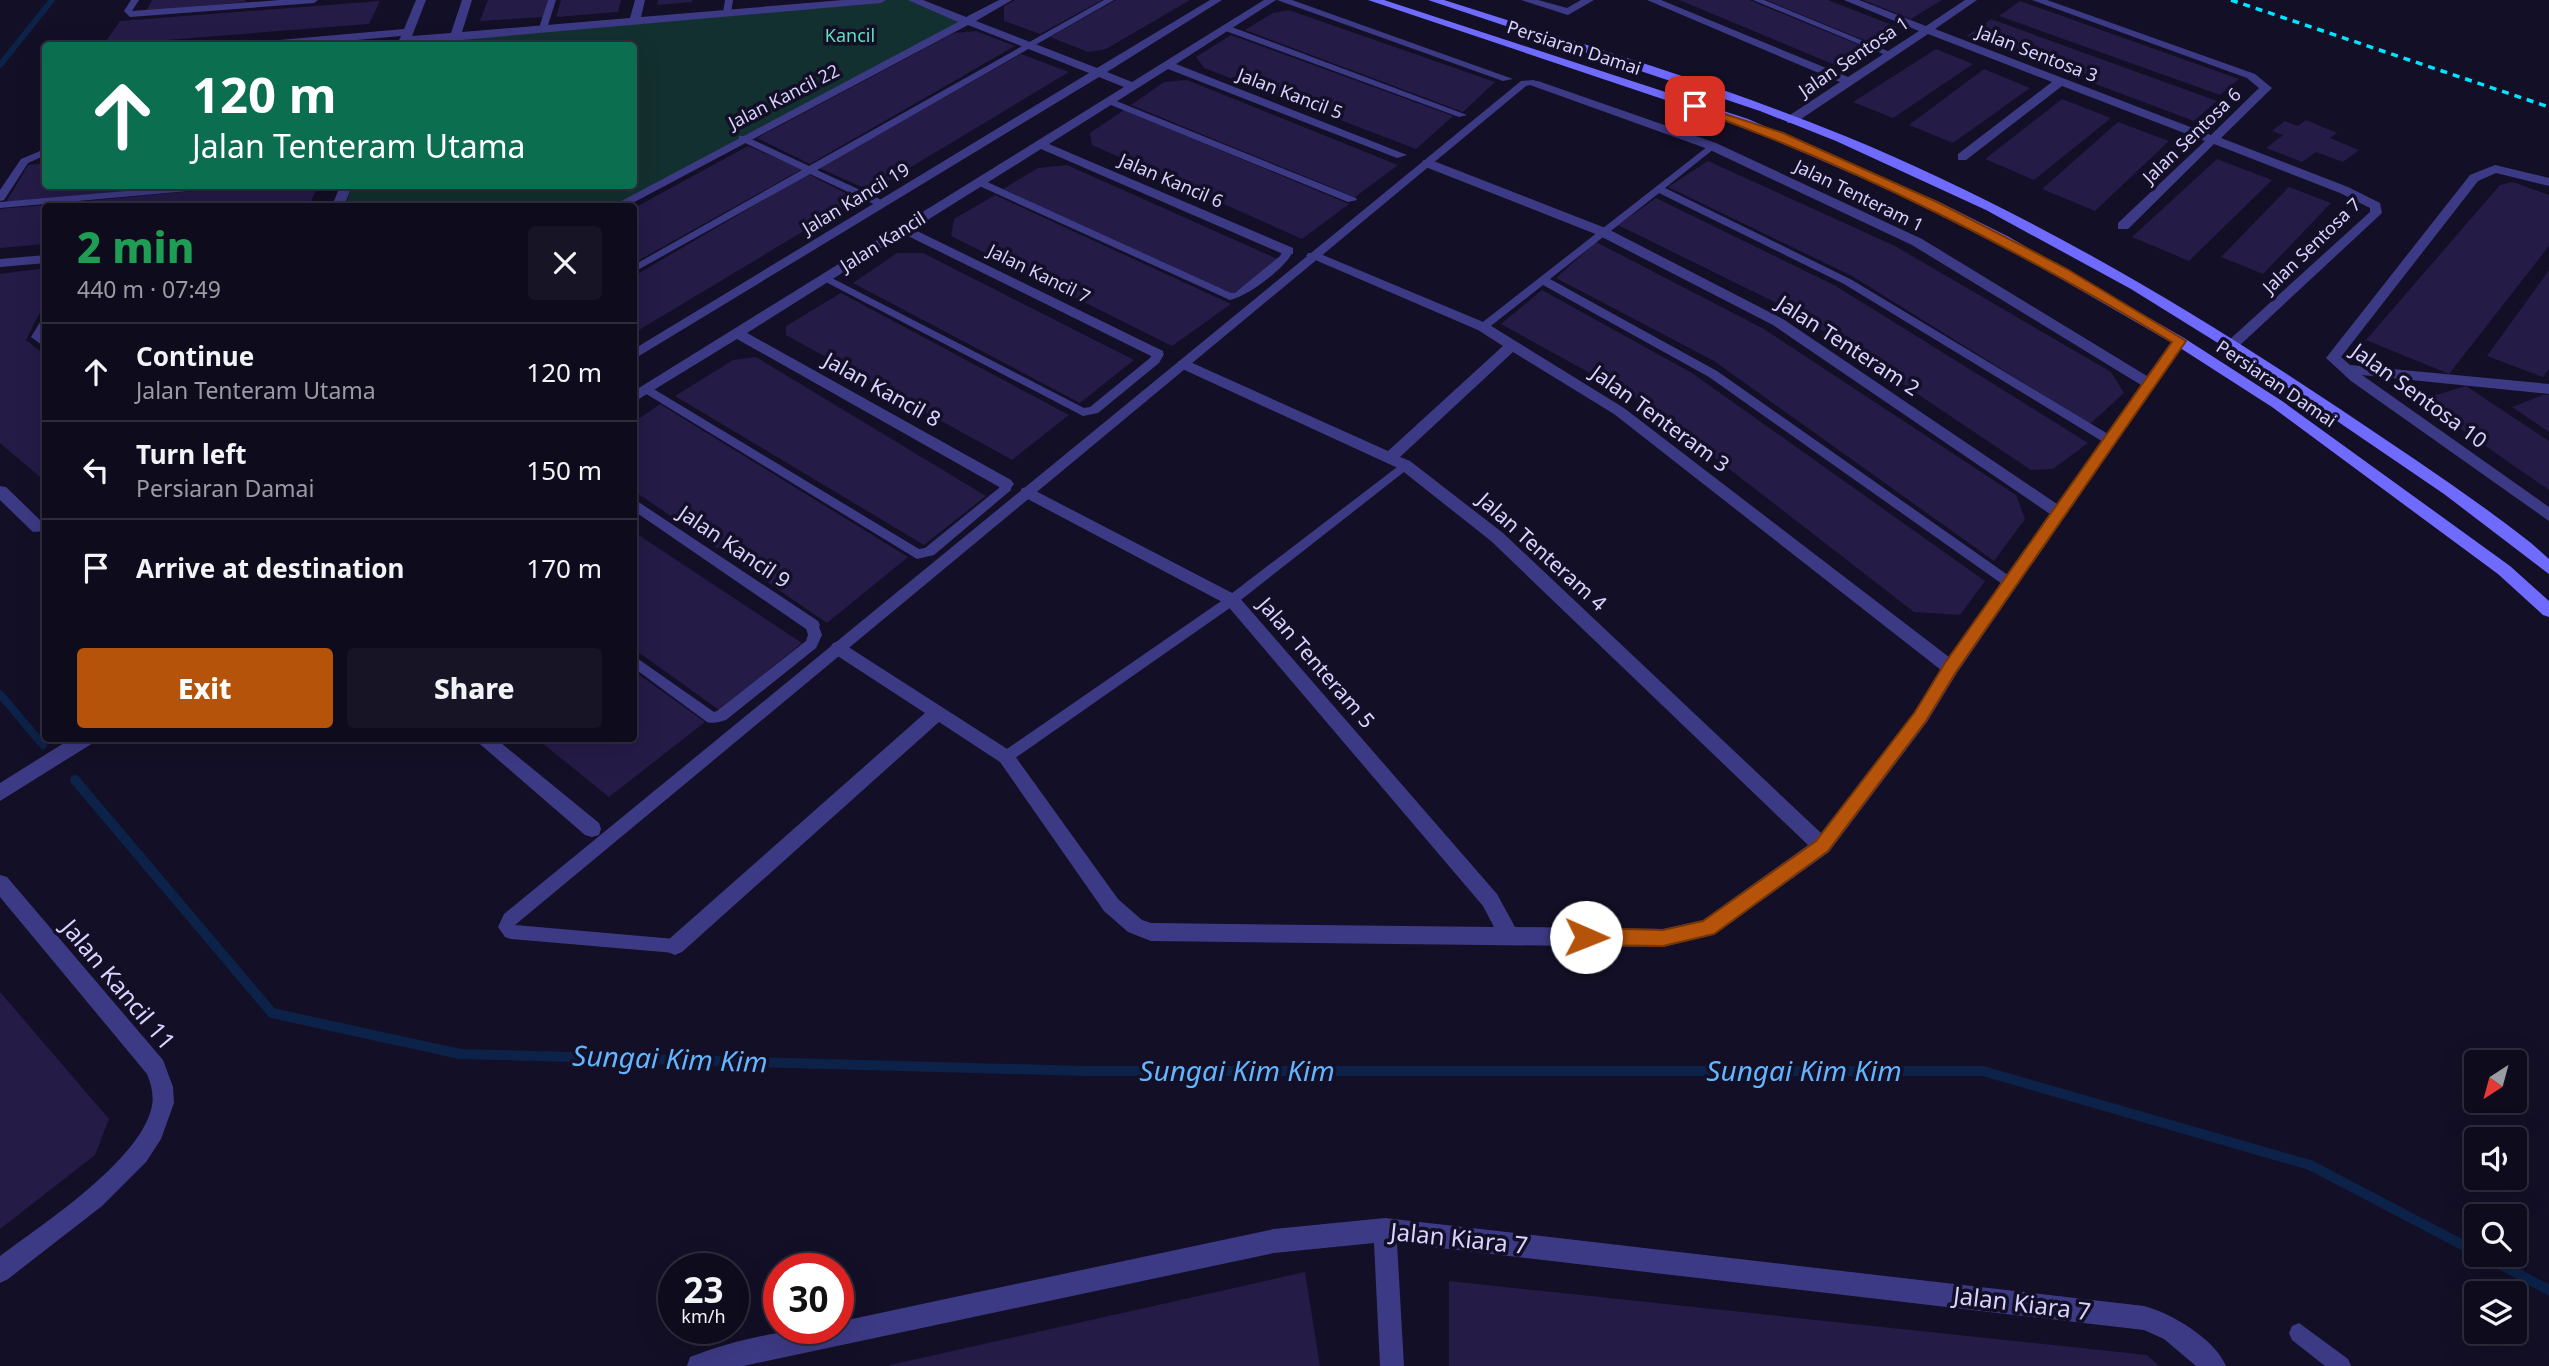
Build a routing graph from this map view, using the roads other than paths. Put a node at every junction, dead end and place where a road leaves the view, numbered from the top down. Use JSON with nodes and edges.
{"nodes":[{"id":1,"x":135,"y":0,"type":"edge"},
{"id":2,"x":314,"y":0,"type":"edge"},
{"id":3,"x":421,"y":0,"type":"edge"},
{"id":4,"x":467,"y":0,"type":"edge"},
{"id":5,"x":552,"y":0,"type":"edge"},
{"id":6,"x":640,"y":0,"type":"edge"},
{"id":7,"x":729,"y":0,"type":"edge"},
{"id":8,"x":881,"y":0,"type":"edge"},
{"id":9,"x":912,"y":0,"type":"edge"},
{"id":10,"x":1007,"y":0,"type":"edge"},
{"id":11,"x":1110,"y":0,"type":"edge"},
{"id":12,"x":1217,"y":0,"type":"edge"},
{"id":13,"x":1271,"y":0,"type":"edge"},
{"id":14,"x":1282,"y":0,"type":"edge"},
{"id":15,"x":1373,"y":0,"type":"edge"},
{"id":16,"x":1433,"y":0,"type":"edge"},
{"id":17,"x":1526,"y":0,"type":"edge"},
{"id":18,"x":1652,"y":0,"type":"edge"},
{"id":19,"x":1757,"y":0,"type":"edge"},
{"id":20,"x":1849,"y":0,"type":"edge"},
{"id":21,"x":1972,"y":0,"type":"edge"},
{"id":22,"x":2038,"y":0,"type":"edge"},
{"id":23,"x":813,"y":3,"type":"edge"},
{"id":24,"x":1586,"y":3,"type":"edge"},
{"id":25,"x":727,"y":13,"type":"junction"},
{"id":26,"x":635,"y":20,"type":"junction"},
{"id":27,"x":968,"y":21,"type":"junction"},
{"id":28,"x":543,"y":28,"type":"junction"},
{"id":29,"x":1226,"y":28,"type":"junction"},
{"id":30,"x":1927,"y":30,"type":"junction"},
{"id":31,"x":455,"y":36,"type":"junction"},
{"id":32,"x":405,"y":39,"type":"edge"},
{"id":33,"x":337,"y":42,"type":"edge"},
{"id":34,"x":1029,"y":45,"type":"junction"},
{"id":35,"x":1891,"y":54,"type":"junction"},
{"id":36,"x":1167,"y":65,"type":"junction"},
{"id":37,"x":1097,"y":73,"type":"junction"},
{"id":38,"x":1507,"y":79,"type":"dead end"},
{"id":39,"x":2061,"y":81,"type":"junction"},
{"id":40,"x":1849,"y":82,"type":"junction"},
{"id":41,"x":1534,"y":83,"type":"joint"},
{"id":42,"x":1132,"y":86,"type":"junction"},
{"id":43,"x":1109,"y":101,"type":"junction"},
{"id":44,"x":1462,"y":114,"type":"dead end"},
{"id":45,"x":1791,"y":120,"type":"junction"},
{"id":46,"x":742,"y":138,"type":"junction"},
{"id":47,"x":2213,"y":140,"type":"junction"},
{"id":48,"x":1041,"y":144,"type":"junction"},
{"id":49,"x":1713,"y":146,"type":"junction"},
{"id":50,"x":42,"y":154,"type":"edge"},
{"id":51,"x":1401,"y":155,"type":"dead end"},
{"id":52,"x":1962,"y":157,"type":"dead end"},
{"id":53,"x":1427,"y":163,"type":"junction"},
{"id":54,"x":808,"y":169,"type":"junction"},
{"id":55,"x":979,"y":182,"type":"junction"},
{"id":56,"x":2549,"y":182,"type":"edge"},
{"id":57,"x":178,"y":189,"type":"edge"},
{"id":58,"x":1659,"y":189,"type":"junction"},
{"id":59,"x":0,"y":198,"type":"edge"},
{"id":60,"x":1352,"y":201,"type":"dead end"},
{"id":61,"x":623,"y":203,"type":"edge"},
{"id":62,"x":882,"y":204,"type":"junction"},
{"id":63,"x":0,"y":205,"type":"edge"},
{"id":64,"x":2123,"y":226,"type":"dead end"},
{"id":65,"x":904,"y":229,"type":"junction"},
{"id":66,"x":1603,"y":232,"type":"junction"},
{"id":67,"x":1288,"y":251,"type":"joint"},
{"id":68,"x":1313,"y":256,"type":"junction"},
{"id":69,"x":42,"y":258,"type":"edge"},
{"id":70,"x":0,"y":263,"type":"edge"},
{"id":71,"x":637,"y":267,"type":"edge"},
{"id":72,"x":826,"y":278,"type":"junction"},
{"id":73,"x":1543,"y":280,"type":"junction"},
{"id":74,"x":1483,"y":327,"type":"junction"},
{"id":75,"x":737,"y":333,"type":"junction"},
{"id":76,"x":2179,"y":341,"type":"junction"},
{"id":77,"x":1513,"y":344,"type":"junction"},
{"id":78,"x":2234,"y":344,"type":"junction"},
{"id":79,"x":637,"y":353,"type":"edge"},
{"id":80,"x":1158,"y":354,"type":"joint"},
{"id":81,"x":1183,"y":364,"type":"junction"},
{"id":82,"x":2345,"y":369,"type":"junction"},
{"id":83,"x":2149,"y":384,"type":"junction"},
{"id":84,"x":647,"y":389,"type":"junction"},
{"id":85,"x":2549,"y":389,"type":"edge"},
{"id":86,"x":637,"y":395,"type":"edge"},
{"id":87,"x":2109,"y":440,"type":"junction"},
{"id":88,"x":1398,"y":461,"type":"junction"},
{"id":89,"x":1006,"y":484,"type":"joint"},
{"id":90,"x":0,"y":491,"type":"edge"},
{"id":91,"x":1028,"y":492,"type":"junction"},
{"id":92,"x":637,"y":507,"type":"edge"},
{"id":93,"x":2059,"y":513,"type":"junction"},
{"id":94,"x":2549,"y":515,"type":"edge"},
{"id":95,"x":42,"y":527,"type":"edge"},
{"id":96,"x":2549,"y":568,"type":"edge"},
{"id":97,"x":2010,"y":583,"type":"junction"},
{"id":98,"x":1231,"y":600,"type":"junction"},
{"id":99,"x":2549,"y":611,"type":"edge"},
{"id":100,"x":812,"y":625,"type":"joint"},
{"id":101,"x":839,"y":648,"type":"junction"},
{"id":102,"x":637,"y":663,"type":"edge"},
{"id":103,"x":1951,"y":668,"type":"junction"},
{"id":104,"x":938,"y":712,"type":"junction"},
{"id":105,"x":81,"y":742,"type":"edge"},
{"id":106,"x":487,"y":742,"type":"edge"},
{"id":107,"x":1006,"y":757,"type":"junction"},
{"id":108,"x":0,"y":793,"type":"edge"},
{"id":109,"x":592,"y":828,"type":"dead end"},
{"id":110,"x":1822,"y":846,"type":"junction"},
{"id":111,"x":0,"y":883,"type":"edge"},
{"id":112,"x":1509,"y":935,"type":"junction"},
{"id":113,"x":675,"y":946,"type":"joint"},
{"id":114,"x":1385,"y":1230,"type":"junction"},
{"id":115,"x":0,"y":1271,"type":"edge"},
{"id":116,"x":2300,"y":1333,"type":"dead end"},
{"id":117,"x":699,"y":1366,"type":"edge"},
{"id":118,"x":1392,"y":1366,"type":"edge"},
{"id":119,"x":2214,"y":1366,"type":"edge"},
{"id":120,"x":2341,"y":1366,"type":"edge"}],
"edges":[{"from":1,"to":2,"type":"lane"},
{"from":3,"to":32,"type":"street"},
{"from":4,"to":31,"type":"street"},
{"from":5,"to":28,"type":"lane"},
{"from":6,"to":26,"type":"street"},
{"from":7,"to":25,"type":"lane"},
{"from":8,"to":23,"type":"street"},
{"from":9,"to":27,"type":"street"},
{"from":10,"to":27,"type":"street","name":"Jalan Kancil 22"},
{"from":11,"to":34,"type":"lane"},
{"from":12,"to":37,"type":"street","name":"Jalan Kancil 19"},
{"from":13,"to":29,"type":"street","name":"Jalan Kancil"},
{"from":14,"to":38,"type":"street"},
{"from":15,"to":76,"type":"main road","name":"Persiaran Damai"},
{"from":16,"to":45,"type":"main road","name":"Persiaran Damai"},
{"from":17,"to":24,"type":"street"},
{"from":18,"to":40,"type":"street"},
{"from":19,"to":35,"type":"lane"},
{"from":20,"to":30,"type":"street","name":"Jalan Sentosa 3"},
{"from":21,"to":30,"type":"street","name":"Jalan Sentosa 1"},
{"from":22,"to":47,"type":"street","name":"Jalan Sentosa 6"},
{"from":23,"to":25,"type":"street"},
{"from":25,"to":26,"type":"street"},
{"from":26,"to":28,"type":"street"},
{"from":27,"to":34,"type":"street"},
{"from":27,"to":46,"type":"street","name":"Jalan Kancil 22"},
{"from":28,"to":31,"type":"street"},
{"from":29,"to":36,"type":"street","name":"Jalan Kancil"},
{"from":29,"to":44,"type":"lane"},
{"from":30,"to":35,"type":"street","name":"Jalan Sentosa 1"},
{"from":30,"to":39,"type":"street","name":"Jalan Sentosa 3"},
{"from":31,"to":32,"type":"street"},
{"from":32,"to":33,"type":"street"},
{"from":34,"to":37,"type":"street"},
{"from":34,"to":54,"type":"lane"},
{"from":35,"to":40,"type":"street","name":"Jalan Sentosa 1"},
{"from":36,"to":42,"type":"street","name":"Jalan Kancil"},
{"from":36,"to":51,"type":"street","name":"Jalan Kancil 5"},
{"from":37,"to":42,"type":"street"},
{"from":37,"to":62,"type":"street","name":"Jalan Kancil 19"},
{"from":39,"to":47,"type":"street","name":"Jalan Sentosa 3"},
{"from":39,"to":52,"type":"street"},
{"from":40,"to":45,"type":"street","name":"Jalan Sentosa 1"},
{"from":41,"to":49,"type":"street","name":"Jalan Tenteram 1"},
{"from":41,"to":53,"type":"lane"},
{"from":42,"to":43,"type":"street","name":"Jalan Kancil"},
{"from":43,"to":48,"type":"street","name":"Jalan Kancil"},
{"from":43,"to":60,"type":"lane"},
{"from":45,"to":78,"type":"main road","name":"Persiaran Damai"},
{"from":46,"to":54,"type":"lane"},
{"from":46,"to":61,"type":"street","name":"Jalan Kancil 22"},
{"from":47,"to":64,"type":"street","name":"Jalan Sentosa 6"},
{"from":47,"to":78,"type":"street","name":"Jalan Sentosa 7"},
{"from":48,"to":55,"type":"street","name":"Jalan Kancil"},
{"from":48,"to":67,"type":"street","name":"Jalan Kancil 6"},
{"from":49,"to":58,"type":"lane"},
{"from":49,"to":83,"type":"street","name":"Jalan Tenteram 1"},
{"from":50,"to":59,"type":"lane"},
{"from":53,"to":66,"type":"street","name":"Jalan Tenteram 2"},
{"from":53,"to":68,"type":"lane"},
{"from":54,"to":62,"type":"lane"},
{"from":54,"to":71,"type":"lane"},
{"from":55,"to":65,"type":"street","name":"Jalan Kancil"},
{"from":55,"to":67,"type":"lane"},
{"from":56,"to":82,"type":"street","name":"Jalan Sentosa 10"},
{"from":57,"to":63,"type":"lane"},
{"from":58,"to":66,"type":"lane"},
{"from":58,"to":87,"type":"lane"},
{"from":62,"to":79,"type":"street","name":"Jalan Kancil 19"},
{"from":65,"to":72,"type":"street","name":"Jalan Kancil"},
{"from":65,"to":80,"type":"street","name":"Jalan Kancil 7"},
{"from":66,"to":73,"type":"lane"},
{"from":66,"to":93,"type":"street","name":"Jalan Tenteram 2"},
{"from":68,"to":74,"type":"street","name":"Jalan Tenteram 3"},
{"from":68,"to":81,"type":"lane"},
{"from":69,"to":70,"type":"street"},
{"from":72,"to":75,"type":"street","name":"Jalan Kancil"},
{"from":72,"to":80,"type":"lane"},
{"from":73,"to":74,"type":"lane"},
{"from":73,"to":97,"type":"lane"},
{"from":74,"to":77,"type":"street","name":"Jalan Tenteram 3"},
{"from":75,"to":84,"type":"street","name":"Jalan Kancil"},
{"from":75,"to":89,"type":"street","name":"Jalan Kancil 8"},
{"from":76,"to":83,"type":"street"},
{"from":76,"to":99,"type":"main road","name":"Persiaran Damai"},
{"from":77,"to":88,"type":"street"},
{"from":77,"to":103,"type":"street","name":"Jalan Tenteram 3"},
{"from":78,"to":96,"type":"main road","name":"Persiaran Damai"},
{"from":81,"to":88,"type":"street","name":"Jalan Tenteram 4"},
{"from":81,"to":91,"type":"lane"},
{"from":82,"to":85,"type":"street"},
{"from":82,"to":94,"type":"street","name":"Jalan Sentosa 10"},
{"from":83,"to":87,"type":"street"},
{"from":84,"to":86,"type":"street","name":"Jalan Kancil"},
{"from":84,"to":89,"type":"lane"},
{"from":87,"to":93,"type":"street"},
{"from":88,"to":98,"type":"lane"},
{"from":88,"to":110,"type":"street","name":"Jalan Tenteram 4"},
{"from":90,"to":95,"type":"street"},
{"from":91,"to":98,"type":"street","name":"Jalan Tenteram 5"},
{"from":91,"to":101,"type":"lane"},
{"from":92,"to":100,"type":"street","name":"Jalan Kancil 9"},
{"from":93,"to":97,"type":"street"},
{"from":97,"to":103,"type":"street"},
{"from":98,"to":107,"type":"lane"},
{"from":98,"to":112,"type":"street","name":"Jalan Tenteram 5"},
{"from":100,"to":102,"type":"lane"},
{"from":101,"to":104,"type":"street"},
{"from":101,"to":113,"type":"lane"},
{"from":103,"to":110,"type":"street"},
{"from":104,"to":107,"type":"street"},
{"from":104,"to":113,"type":"street"},
{"from":105,"to":108,"type":"street"},
{"from":106,"to":109,"type":"street"},
{"from":107,"to":112,"type":"street"},
{"from":110,"to":112,"type":"street"},
{"from":111,"to":115,"type":"street","name":"Jalan Kancil 11"},
{"from":114,"to":117,"type":"street","name":"Jalan Kiara 7"},
{"from":114,"to":118,"type":"street"},
{"from":114,"to":119,"type":"street","name":"Jalan Kiara 7"},
{"from":116,"to":120,"type":"lane"}]}
